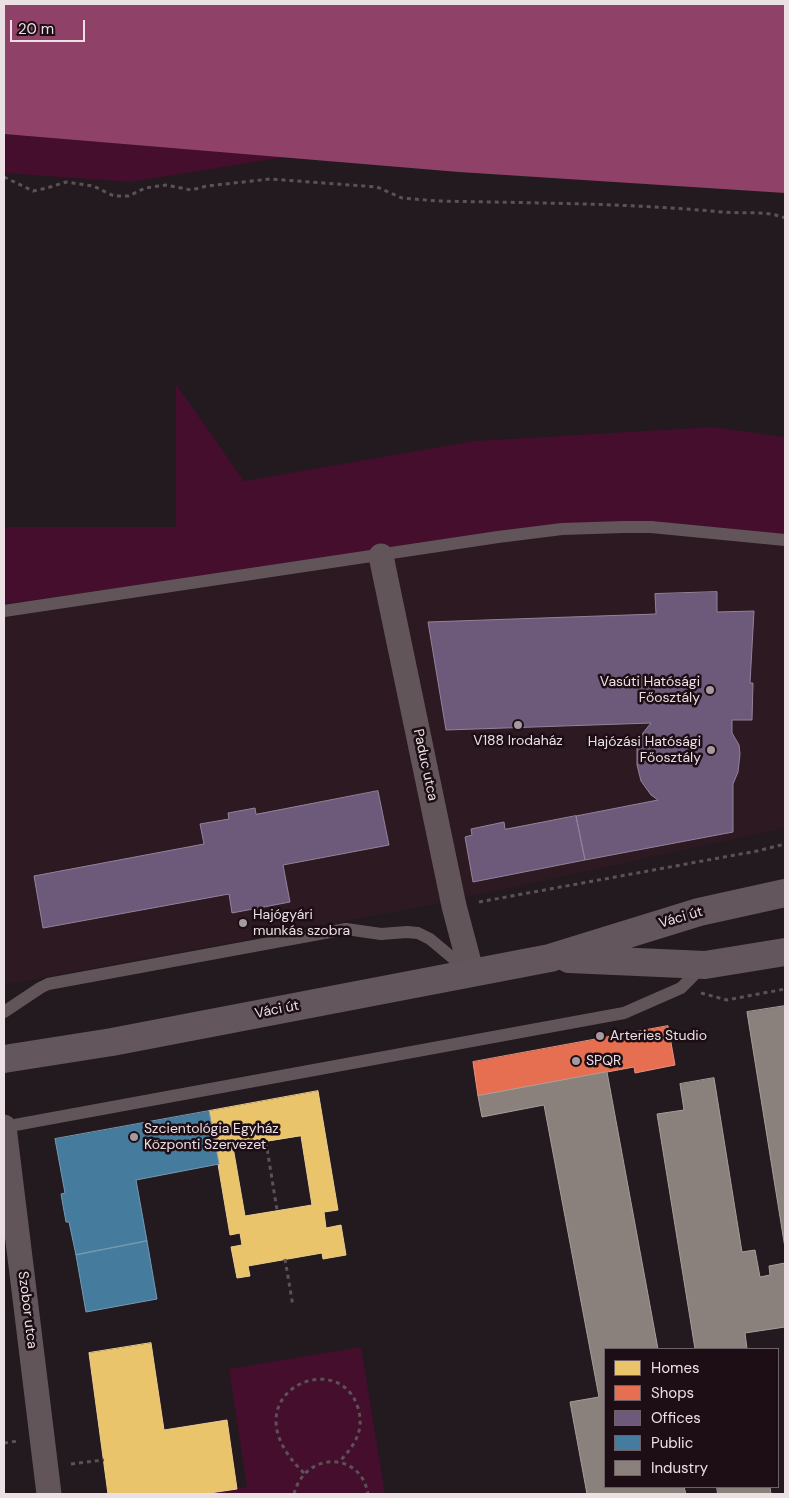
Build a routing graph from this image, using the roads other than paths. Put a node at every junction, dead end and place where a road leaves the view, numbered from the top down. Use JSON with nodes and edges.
{"nodes":[{"id":1,"x":785,"y":540,"type":"edge"},
{"id":2,"x":381,"y":556,"type":"junction"},
{"id":3,"x":4,"y":611,"type":"edge"},
{"id":4,"x":785,"y":894,"type":"edge"},
{"id":5,"x":785,"y":952,"type":"edge"},
{"id":6,"x":550,"y":958,"type":"junction"},
{"id":7,"x":705,"y":965,"type":"junction"},
{"id":8,"x":472,"y":974,"type":"junction"},
{"id":9,"x":4,"y":1012,"type":"edge"},
{"id":10,"x":4,"y":1059,"type":"edge"},
{"id":11,"x":4,"y":1127,"type":"edge"},
{"id":12,"x":49,"y":1494,"type":"edge"}],
"edges":[{"from":1,"to":2,"type":"lane"},
{"from":2,"to":3,"type":"lane"},
{"from":2,"to":8,"type":"street","name":"Paduc utca"},
{"from":4,"to":6,"type":"main road","name":"Váci út"},
{"from":5,"to":7,"type":"main road","name":"Váci út"},
{"from":6,"to":7,"type":"main road","name":"Váci út"},
{"from":6,"to":8,"type":"main road","name":"Váci út"},
{"from":7,"to":11,"type":"lane"},
{"from":8,"to":9,"type":"lane"},
{"from":8,"to":10,"type":"main road","name":"Váci út"},
{"from":11,"to":12,"type":"street","name":"Szobor utca"}]}
